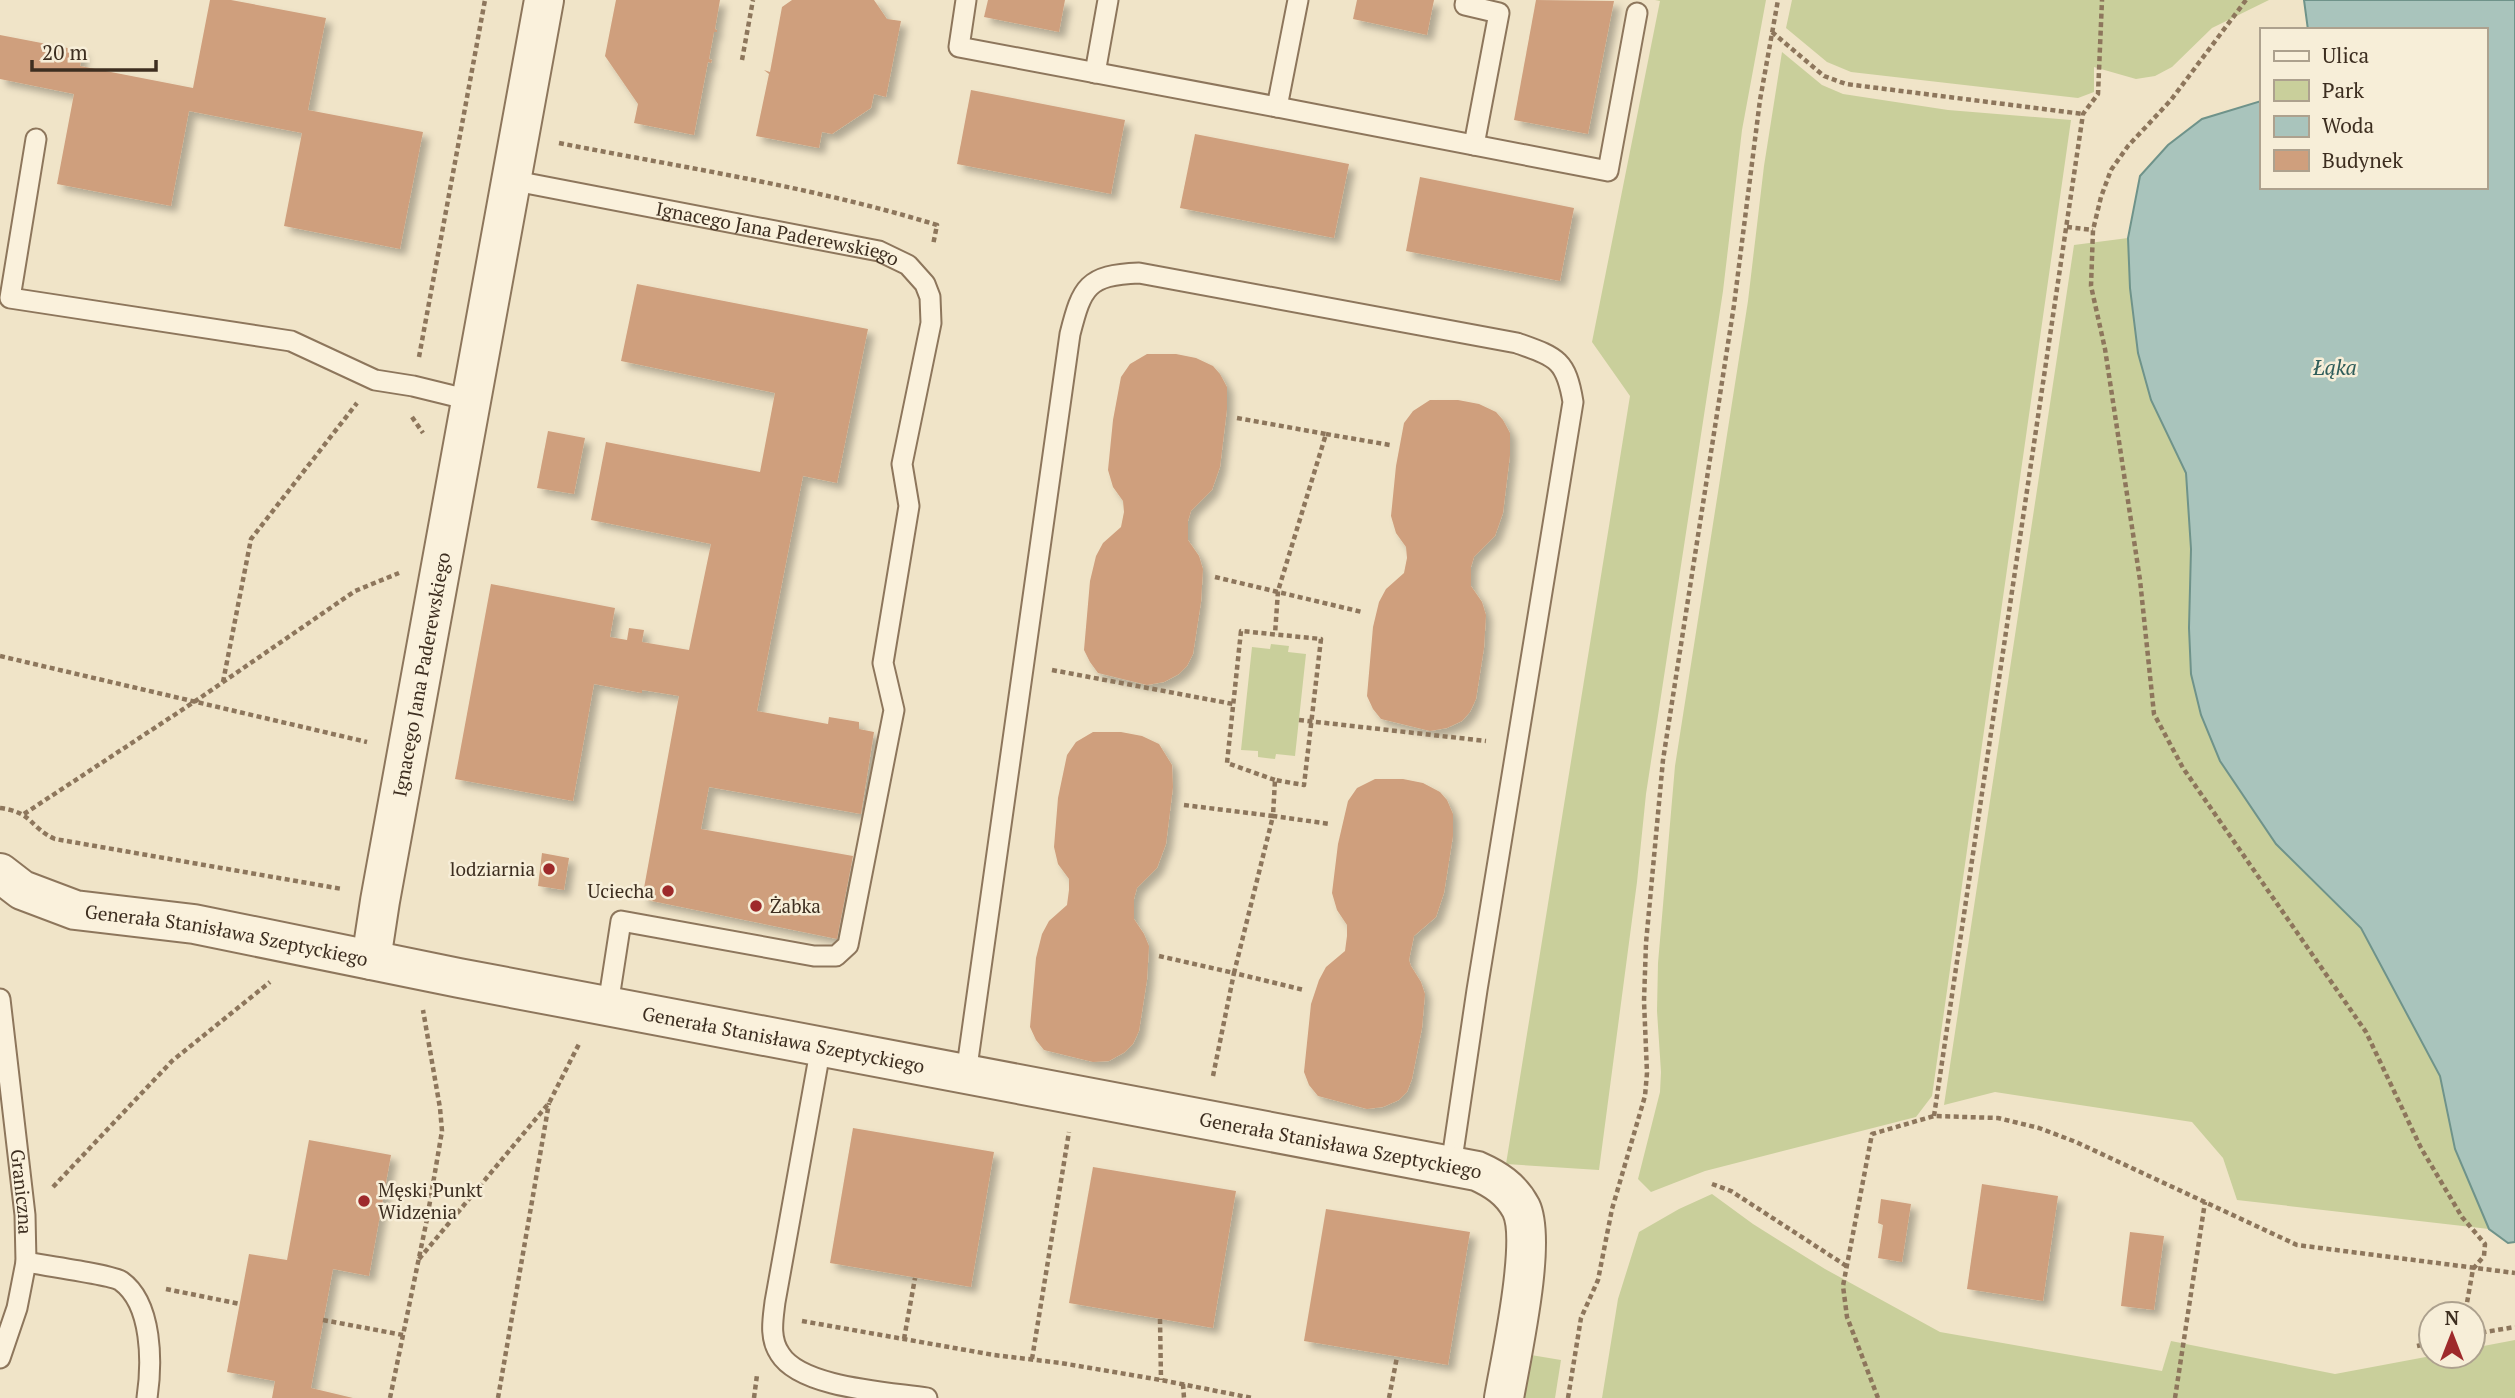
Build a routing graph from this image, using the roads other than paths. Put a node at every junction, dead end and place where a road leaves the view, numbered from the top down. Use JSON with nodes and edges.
{"nodes":[{"id":1,"x":544,"y":0,"type":"edge"},
{"id":2,"x":966,"y":0,"type":"edge"},
{"id":3,"x":1108,"y":0,"type":"edge"},
{"id":4,"x":1298,"y":0,"type":"edge"},
{"id":5,"x":1466,"y":0,"type":"edge"},
{"id":6,"x":1637,"y":13,"type":"dead end"},
{"id":7,"x":1095,"y":73,"type":"junction"},
{"id":8,"x":1277,"y":107,"type":"junction"},
{"id":9,"x":36,"y":139,"type":"dead end"},
{"id":10,"x":1474,"y":145,"type":"junction"},
{"id":11,"x":510,"y":180,"type":"junction"},
{"id":12,"x":470,"y":400,"type":"junction"},
{"id":13,"x":0,"y":873,"type":"edge"},
{"id":14,"x":371,"y":960,"type":"junction"},
{"id":15,"x":0,"y":999,"type":"edge"},
{"id":16,"x":608,"y":1005,"type":"junction"},
{"id":17,"x":821,"y":1046,"type":"junction"},
{"id":18,"x":965,"y":1074,"type":"junction"},
{"id":19,"x":1451,"y":1166,"type":"junction"},
{"id":20,"x":26,"y":1262,"type":"junction"},
{"id":21,"x":0,"y":1358,"type":"edge"},
{"id":22,"x":147,"y":1398,"type":"edge"},
{"id":23,"x":926,"y":1398,"type":"edge"},
{"id":24,"x":1504,"y":1398,"type":"edge"}],
"edges":[{"from":1,"to":11,"type":"street","name":"Ignacego Jana Paderewskiego"},
{"from":2,"to":7,"type":"lane"},
{"from":3,"to":7,"type":"lane"},
{"from":4,"to":8,"type":"lane"},
{"from":5,"to":10,"type":"lane"},
{"from":6,"to":10,"type":"lane"},
{"from":7,"to":8,"type":"lane"},
{"from":8,"to":10,"type":"lane"},
{"from":9,"to":12,"type":"lane"},
{"from":11,"to":12,"type":"street","name":"Ignacego Jana Paderewskiego"},
{"from":11,"to":16,"type":"lane","name":"Ignacego Jana Paderewskiego"},
{"from":12,"to":14,"type":"street","name":"Ignacego Jana Paderewskiego"},
{"from":13,"to":14,"type":"street","name":"Generała Stanisława Szeptyckiego"},
{"from":14,"to":16,"type":"street","name":"Generała Stanisława Szeptyckiego"},
{"from":15,"to":20,"type":"lane","name":"Graniczna"},
{"from":16,"to":17,"type":"street","name":"Generała Stanisława Szeptyckiego"},
{"from":17,"to":18,"type":"street","name":"Generała Stanisława Szeptyckiego"},
{"from":17,"to":23,"type":"lane"},
{"from":18,"to":19,"type":"street","name":"Generała Stanisława Szeptyckiego"},
{"from":18,"to":19,"type":"lane"},
{"from":19,"to":24,"type":"street","name":"Generała Stanisława Szeptyckiego"},
{"from":20,"to":21,"type":"lane","name":"Graniczna"},
{"from":20,"to":22,"type":"lane","name":"Graniczna"}]}
